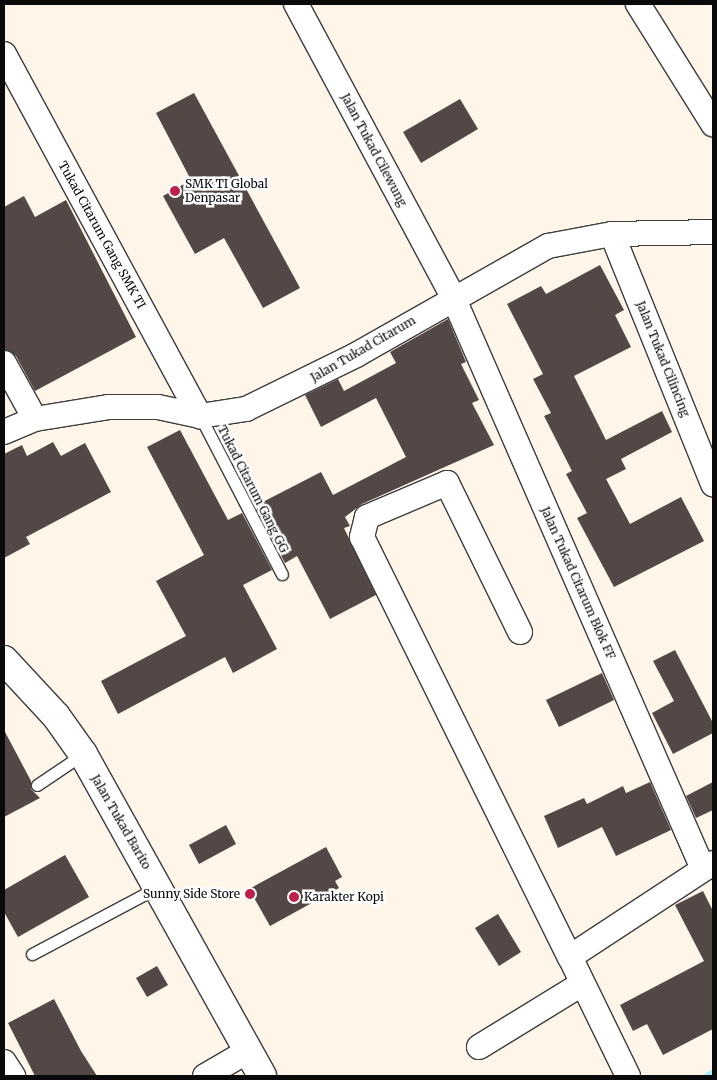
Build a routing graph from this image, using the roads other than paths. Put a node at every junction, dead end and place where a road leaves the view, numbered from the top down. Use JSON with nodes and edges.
{"nodes":[{"id":1,"x":296,"y":4,"type":"edge"},
{"id":2,"x":638,"y":4,"type":"edge"},
{"id":3,"x":4,"y":54,"type":"edge"},
{"id":4,"x":713,"y":124,"type":"edge"},
{"id":5,"x":713,"y":232,"type":"edge"},
{"id":6,"x":612,"y":234,"type":"junction"},
{"id":7,"x":453,"y":297,"type":"junction"},
{"id":8,"x":4,"y":363,"type":"edge"},
{"id":9,"x":200,"y":416,"type":"junction"},
{"id":10,"x":35,"y":419,"type":"junction"},
{"id":11,"x":4,"y":432,"type":"edge"},
{"id":12,"x":713,"y":484,"type":"edge"},
{"id":13,"x":282,"y":574,"type":"dead end"},
{"id":14,"x":520,"y":632,"type":"dead end"},
{"id":15,"x":4,"y":660,"type":"edge"},
{"id":16,"x":82,"y":754,"type":"junction"},
{"id":17,"x":37,"y":785,"type":"dead end"},
{"id":18,"x":708,"y":866,"type":"edge"},
{"id":19,"x":158,"y":886,"type":"junction"},
{"id":20,"x":32,"y":954,"type":"dead end"},
{"id":21,"x":570,"y":957,"type":"junction"},
{"id":22,"x":582,"y":984,"type":"junction"},
{"id":23,"x":478,"y":1047,"type":"dead end"},
{"id":24,"x":248,"y":1051,"type":"junction"},
{"id":25,"x":4,"y":1062,"type":"edge"},
{"id":26,"x":13,"y":1076,"type":"edge"},
{"id":27,"x":204,"y":1076,"type":"edge"},
{"id":28,"x":262,"y":1076,"type":"edge"},
{"id":29,"x":628,"y":1076,"type":"edge"}],
"edges":[{"from":1,"to":7,"type":"street","name":"Jalan Tukad Cilewung"},
{"from":2,"to":4,"type":"street"},
{"from":3,"to":9,"type":"street","name":"Tukad Citarum Gang SMK TI"},
{"from":5,"to":6,"type":"street","name":"Jalan Tukad Citarum"},
{"from":6,"to":7,"type":"street","name":"Jalan Tukad Citarum"},
{"from":6,"to":12,"type":"street","name":"Jalan Tukad Cilincing"},
{"from":7,"to":9,"type":"street","name":"Jalan Tukad Citarum"},
{"from":7,"to":18,"type":"street","name":"Jalan Tukad Citarum Blok FF"},
{"from":8,"to":10,"type":"street"},
{"from":9,"to":10,"type":"street","name":"Jalan Tukad Citarum"},
{"from":9,"to":13,"type":"lane","name":"Tukad Citarum Gang GG"},
{"from":10,"to":11,"type":"street","name":"Jalan Tukad Citarum"},
{"from":14,"to":21,"type":"street"},
{"from":15,"to":16,"type":"street","name":"Jalan Tukad Barito"},
{"from":16,"to":17,"type":"lane"},
{"from":16,"to":19,"type":"street","name":"Jalan Tukad Barito"},
{"from":18,"to":21,"type":"street"},
{"from":19,"to":20,"type":"lane"},
{"from":19,"to":24,"type":"street","name":"Jalan Tukad Barito"},
{"from":21,"to":22,"type":"street"},
{"from":22,"to":23,"type":"street"},
{"from":22,"to":29,"type":"street"},
{"from":24,"to":27,"type":"street"},
{"from":24,"to":28,"type":"street","name":"Jalan Tukad Barito"},
{"from":25,"to":26,"type":"street"}]}
